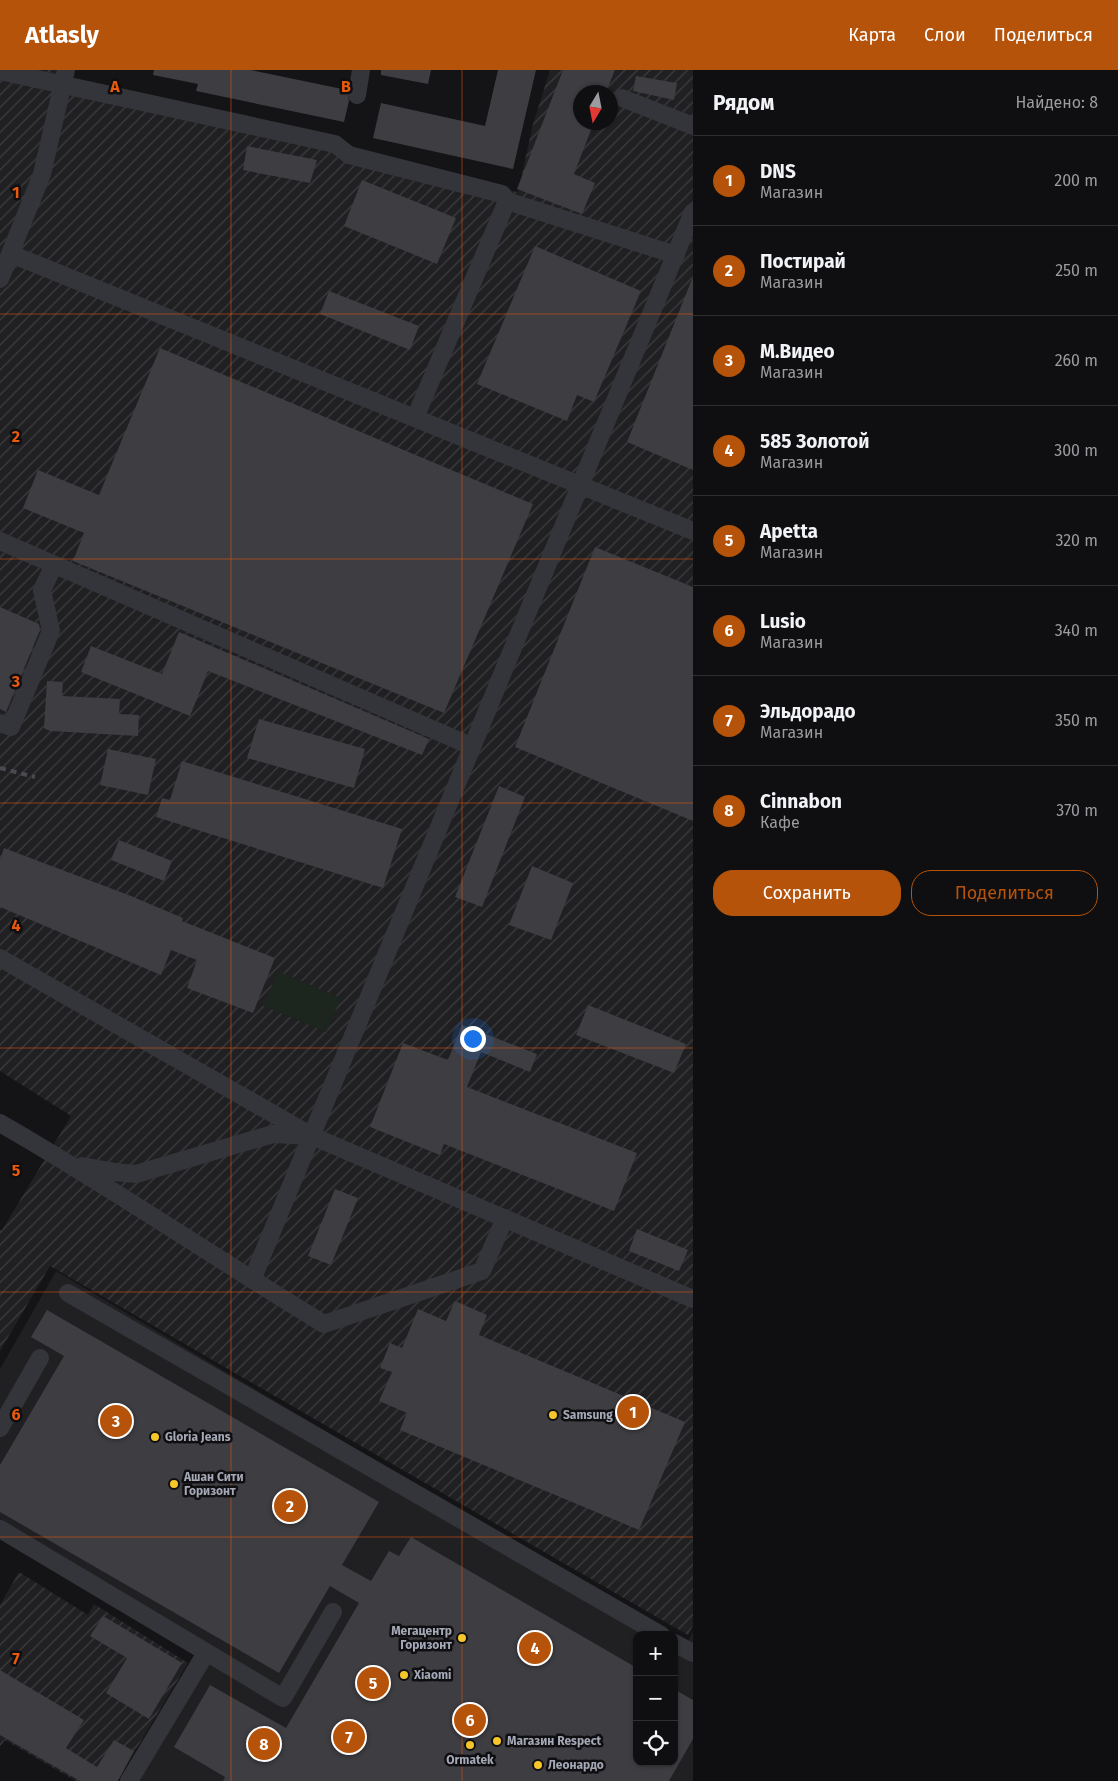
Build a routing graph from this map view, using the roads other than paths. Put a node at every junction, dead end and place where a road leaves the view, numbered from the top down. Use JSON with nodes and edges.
{"nodes":[{"id":1,"x":361,"y":70,"type":"edge"},
{"id":2,"x":0,"y":71,"type":"edge"},
{"id":3,"x":65,"y":77,"type":"edge"},
{"id":4,"x":357,"y":96,"type":"dead end"},
{"id":5,"x":622,"y":98,"type":"dead end"},
{"id":6,"x":693,"y":126,"type":"edge"},
{"id":7,"x":507,"y":201,"type":"junction"},
{"id":8,"x":693,"y":212,"type":"edge"},
{"id":9,"x":11,"y":254,"type":"junction"},
{"id":10,"x":676,"y":255,"type":"junction"},
{"id":11,"x":0,"y":279,"type":"edge"},
{"id":12,"x":414,"y":418,"type":"junction"},
{"id":13,"x":580,"y":485,"type":"junction"},
{"id":14,"x":693,"y":531,"type":"edge"},
{"id":15,"x":0,"y":541,"type":"edge"},
{"id":16,"x":54,"y":565,"type":"junction"},
{"id":17,"x":0,"y":723,"type":"edge"},
{"id":18,"x":471,"y":746,"type":"junction"},
{"id":19,"x":0,"y":958,"type":"edge"},
{"id":20,"x":0,"y":1123,"type":"edge"},
{"id":21,"x":312,"y":1136,"type":"junction"},
{"id":22,"x":67,"y":1161,"type":"junction"},
{"id":23,"x":505,"y":1218,"type":"junction"},
{"id":24,"x":252,"y":1280,"type":"junction"},
{"id":25,"x":68,"y":1293,"type":"dead end"},
{"id":26,"x":693,"y":1299,"type":"edge"},
{"id":27,"x":40,"y":1358,"type":"dead end"},
{"id":28,"x":0,"y":1428,"type":"edge"},
{"id":29,"x":0,"y":1529,"type":"edge"},
{"id":30,"x":333,"y":1612,"type":"dead end"},
{"id":31,"x":654,"y":1631,"type":"edge"},
{"id":32,"x":678,"y":1645,"type":"edge"},
{"id":33,"x":206,"y":1653,"type":"junction"},
{"id":34,"x":693,"y":1653,"type":"edge"},
{"id":35,"x":129,"y":1781,"type":"edge"}],
"edges":[{"from":1,"to":4,"type":"lane"},
{"from":2,"to":3,"type":"lane"},
{"from":3,"to":7,"type":"lane"},
{"from":3,"to":9,"type":"lane"},
{"from":5,"to":6,"type":"lane"},
{"from":7,"to":10,"type":"lane"},
{"from":7,"to":12,"type":"lane"},
{"from":8,"to":10,"type":"lane"},
{"from":9,"to":11,"type":"lane"},
{"from":9,"to":12,"type":"lane"},
{"from":10,"to":13,"type":"lane"},
{"from":12,"to":13,"type":"lane"},
{"from":13,"to":14,"type":"lane"},
{"from":13,"to":18,"type":"lane"},
{"from":15,"to":16,"type":"lane"},
{"from":16,"to":17,"type":"lane"},
{"from":16,"to":18,"type":"lane"},
{"from":18,"to":21,"type":"lane"},
{"from":19,"to":21,"type":"lane"},
{"from":20,"to":22,"type":"lane"},
{"from":21,"to":22,"type":"lane"},
{"from":21,"to":23,"type":"lane"},
{"from":21,"to":24,"type":"lane"},
{"from":22,"to":24,"type":"lane"},
{"from":23,"to":24,"type":"lane"},
{"from":23,"to":26,"type":"lane"},
{"from":25,"to":31,"type":"lane"},
{"from":27,"to":28,"type":"lane"},
{"from":29,"to":33,"type":"lane"},
{"from":30,"to":33,"type":"lane"},
{"from":32,"to":34,"type":"lane"},
{"from":33,"to":35,"type":"lane"}]}
